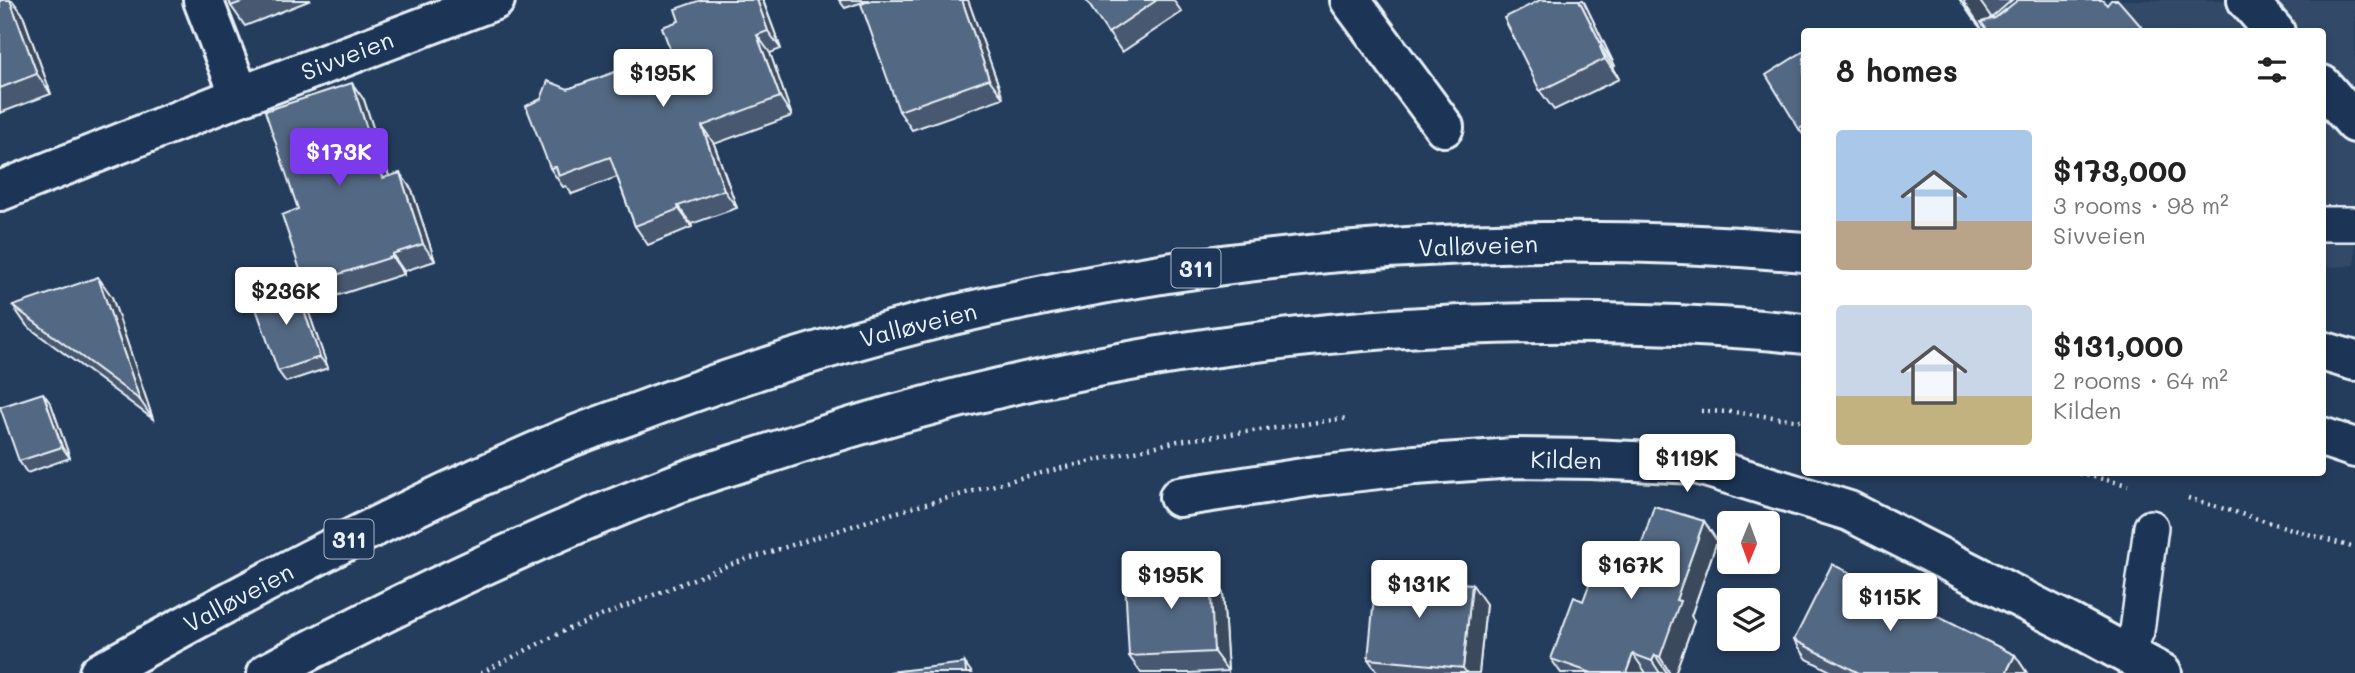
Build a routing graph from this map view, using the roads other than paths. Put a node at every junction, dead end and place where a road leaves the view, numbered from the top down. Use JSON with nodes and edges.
{"nodes":[{"id":1,"x":202,"y":0,"type":"edge"},
{"id":2,"x":495,"y":0,"type":"edge"},
{"id":3,"x":1350,"y":0,"type":"edge"},
{"id":4,"x":2248,"y":0,"type":"edge"},
{"id":5,"x":2272,"y":28,"type":"edge"},
{"id":6,"x":2326,"y":90,"type":"edge"},
{"id":7,"x":240,"y":96,"type":"junction"},
{"id":8,"x":2355,"y":123,"type":"edge"},
{"id":9,"x":1444,"y":127,"type":"dead end"},
{"id":10,"x":0,"y":191,"type":"edge"},
{"id":11,"x":2326,"y":224,"type":"edge"},
{"id":12,"x":2355,"y":224,"type":"edge"},
{"id":13,"x":1801,"y":252,"type":"edge"},
{"id":14,"x":1801,"y":334,"type":"edge"},
{"id":15,"x":2326,"y":352,"type":"edge"},
{"id":16,"x":2355,"y":361,"type":"edge"},
{"id":17,"x":2326,"y":438,"type":"edge"},
{"id":18,"x":2355,"y":448,"type":"edge"},
{"id":19,"x":1179,"y":497,"type":"dead end"},
{"id":20,"x":2151,"y":527,"type":"dead end"},
{"id":21,"x":2126,"y":653,"type":"junction"},
{"id":22,"x":99,"y":673,"type":"edge"},
{"id":23,"x":267,"y":673,"type":"edge"},
{"id":24,"x":2162,"y":673,"type":"edge"}],
"edges":[{"from":1,"to":7,"type":"main road"},
{"from":2,"to":7,"type":"main road","name":"Sivveien"},
{"from":3,"to":9,"type":"main road"},
{"from":4,"to":5,"type":"main road"},
{"from":6,"to":8,"type":"main road"},
{"from":7,"to":10,"type":"main road","name":"Sivveien"},
{"from":11,"to":12,"type":"lane"},
{"from":13,"to":22,"type":"main road","name":"Valløveien","number":"311"},
{"from":14,"to":23,"type":"main road"},
{"from":15,"to":16,"type":"main road"},
{"from":17,"to":18,"type":"main road"},
{"from":19,"to":21,"type":"main road","name":"Kilden"},
{"from":20,"to":21,"type":"lane"},
{"from":21,"to":24,"type":"main road","name":"Kilden"}]}
